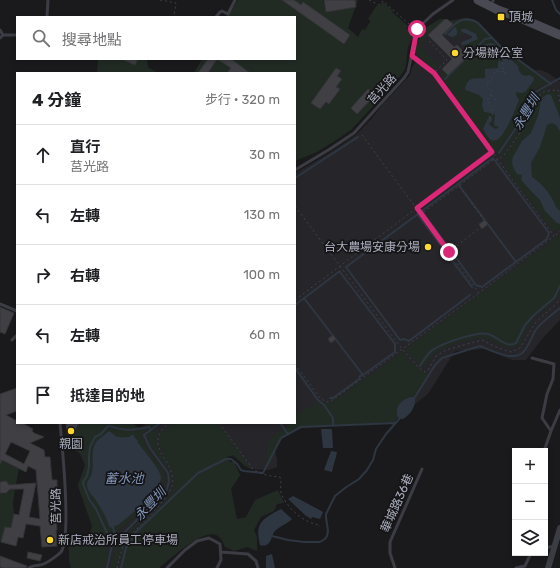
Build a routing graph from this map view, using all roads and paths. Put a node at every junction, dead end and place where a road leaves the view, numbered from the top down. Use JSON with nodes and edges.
{"nodes":[{"id":1,"x":48,"y":0,"type":"edge"},
{"id":2,"x":160,"y":0,"type":"edge"},
{"id":3,"x":236,"y":0,"type":"edge"},
{"id":4,"x":369,"y":0,"type":"edge"},
{"id":5,"x":452,"y":0,"type":"edge"},
{"id":6,"x":478,"y":0,"type":"edge"},
{"id":7,"x":492,"y":0,"type":"edge"},
{"id":8,"x":46,"y":16,"type":"edge"},
{"id":9,"x":174,"y":16,"type":"edge"},
{"id":10,"x":217,"y":16,"type":"edge"},
{"id":11,"x":409,"y":24,"type":"dead end"},
{"id":12,"x":560,"y":28,"type":"edge"},
{"id":13,"x":0,"y":30,"type":"edge"},
{"id":14,"x":16,"y":35,"type":"edge"},
{"id":15,"x":560,"y":35,"type":"edge"},
{"id":16,"x":1,"y":36,"type":"edge"},
{"id":17,"x":429,"y":41,"type":"dead end"},
{"id":18,"x":412,"y":56,"type":"junction"},
{"id":19,"x":498,"y":62,"type":"dead end"},
{"id":20,"x":504,"y":72,"type":"junction"},
{"id":21,"x":434,"y":73,"type":"junction"},
{"id":22,"x":506,"y":74,"type":"dead end"},
{"id":23,"x":559,"y":90,"type":"edge"},
{"id":24,"x":490,"y":95,"type":"junction"},
{"id":25,"x":497,"y":99,"type":"dead end"},
{"id":26,"x":560,"y":104,"type":"edge"},
{"id":27,"x":493,"y":115,"type":"dead end"},
{"id":28,"x":362,"y":135,"type":"dead end"},
{"id":29,"x":492,"y":152,"type":"junction"},
{"id":30,"x":498,"y":160,"type":"junction"},
{"id":31,"x":296,"y":169,"type":"edge"},
{"id":32,"x":459,"y":186,"type":"junction"},
{"id":33,"x":296,"y":207,"type":"edge"},
{"id":34,"x":417,"y":208,"type":"junction"},
{"id":35,"x":421,"y":214,"type":"junction"},
{"id":36,"x":560,"y":231,"type":"edge"},
{"id":37,"x":556,"y":235,"type":"dead end"},
{"id":38,"x":449,"y":252,"type":"junction"},
{"id":39,"x":340,"y":266,"type":"junction"},
{"id":40,"x":479,"y":293,"type":"junction"},
{"id":41,"x":296,"y":299,"type":"edge"},
{"id":42,"x":560,"y":299,"type":"edge"},
{"id":43,"x":0,"y":304,"type":"edge"},
{"id":44,"x":16,"y":311,"type":"edge"},
{"id":45,"x":16,"y":336,"type":"edge"},
{"id":46,"x":12,"y":340,"type":"dead end"},
{"id":47,"x":402,"y":349,"type":"junction"},
{"id":48,"x":532,"y":358,"type":"dead end"},
{"id":49,"x":296,"y":365,"type":"edge"},
{"id":50,"x":560,"y":410,"type":"edge"},
{"id":51,"x":60,"y":424,"type":"edge"},
{"id":52,"x":168,"y":424,"type":"edge"},
{"id":53,"x":220,"y":424,"type":"edge"},
{"id":54,"x":551,"y":431,"type":"junction"},
{"id":55,"x":545,"y":448,"type":"edge"},
{"id":56,"x":422,"y":469,"type":"dead end"},
{"id":57,"x":319,"y":527,"type":"dead end"},
{"id":58,"x":560,"y":528,"type":"edge"},
{"id":59,"x":554,"y":546,"type":"junction"},
{"id":60,"x":548,"y":547,"type":"edge"},
{"id":61,"x":221,"y":552,"type":"junction"},
{"id":62,"x":530,"y":556,"type":"edge"},
{"id":63,"x":525,"y":567,"type":"edge"},
{"id":64,"x":29,"y":568,"type":"edge"},
{"id":65,"x":117,"y":568,"type":"edge"},
{"id":66,"x":167,"y":568,"type":"edge"},
{"id":67,"x":217,"y":568,"type":"edge"},
{"id":68,"x":258,"y":568,"type":"edge"},
{"id":69,"x":395,"y":568,"type":"edge"},
{"id":70,"x":516,"y":568,"type":"edge"},
{"id":71,"x":548,"y":568,"type":"edge"}],
"edges":[{"from":1,"to":8,"type":"lane"},
{"from":2,"to":9,"type":"path"},
{"from":3,"to":10,"type":"lane"},
{"from":4,"to":11,"type":"path"},
{"from":5,"to":18,"type":"lane","name":"莒光路"},
{"from":6,"to":15,"type":"main road"},
{"from":7,"to":12,"type":"main road"},
{"from":13,"to":16,"type":"lane"},
{"from":14,"to":16,"type":"lane"},
{"from":17,"to":21,"type":"path"},
{"from":18,"to":21,"type":"path"},
{"from":18,"to":31,"type":"lane","name":"莒光路"},
{"from":19,"to":20,"type":"path"},
{"from":20,"to":22,"type":"path"},
{"from":20,"to":24,"type":"path"},
{"from":21,"to":29,"type":"path"},
{"from":23,"to":26,"type":"path"},
{"from":23,"to":30,"type":"path"},
{"from":24,"to":25,"type":"path"},
{"from":24,"to":27,"type":"path"},
{"from":28,"to":34,"type":"path"},
{"from":29,"to":30,"type":"path"},
{"from":29,"to":34,"type":"path"},
{"from":30,"to":32,"type":"path"},
{"from":30,"to":40,"type":"path"},
{"from":32,"to":35,"type":"path"},
{"from":32,"to":38,"type":"path"},
{"from":33,"to":39,"type":"path"},
{"from":34,"to":35,"type":"path"},
{"from":34,"to":39,"type":"path"},
{"from":35,"to":38,"type":"path"},
{"from":36,"to":37,"type":"path"},
{"from":38,"to":40,"type":"path"},
{"from":39,"to":41,"type":"path"},
{"from":39,"to":47,"type":"path"},
{"from":40,"to":47,"type":"path"},
{"from":42,"to":47,"type":"path"},
{"from":43,"to":44,"type":"lane"},
{"from":45,"to":46,"type":"lane"},
{"from":47,"to":49,"type":"path"},
{"from":48,"to":54,"type":"lane"},
{"from":50,"to":54,"type":"lane"},
{"from":51,"to":64,"type":"lane","name":"莒光路"},
{"from":52,"to":65,"type":"path"},
{"from":53,"to":57,"type":"path"},
{"from":54,"to":55,"type":"lane"},
{"from":56,"to":69,"type":"lane","name":"華城路36巷"},
{"from":58,"to":59,"type":"street"},
{"from":59,"to":60,"type":"lane"},
{"from":59,"to":71,"type":"street"},
{"from":61,"to":66,"type":"lane"},
{"from":61,"to":67,"type":"lane"},
{"from":61,"to":68,"type":"lane"},
{"from":62,"to":63,"type":"lane"},
{"from":63,"to":70,"type":"lane"}]}
